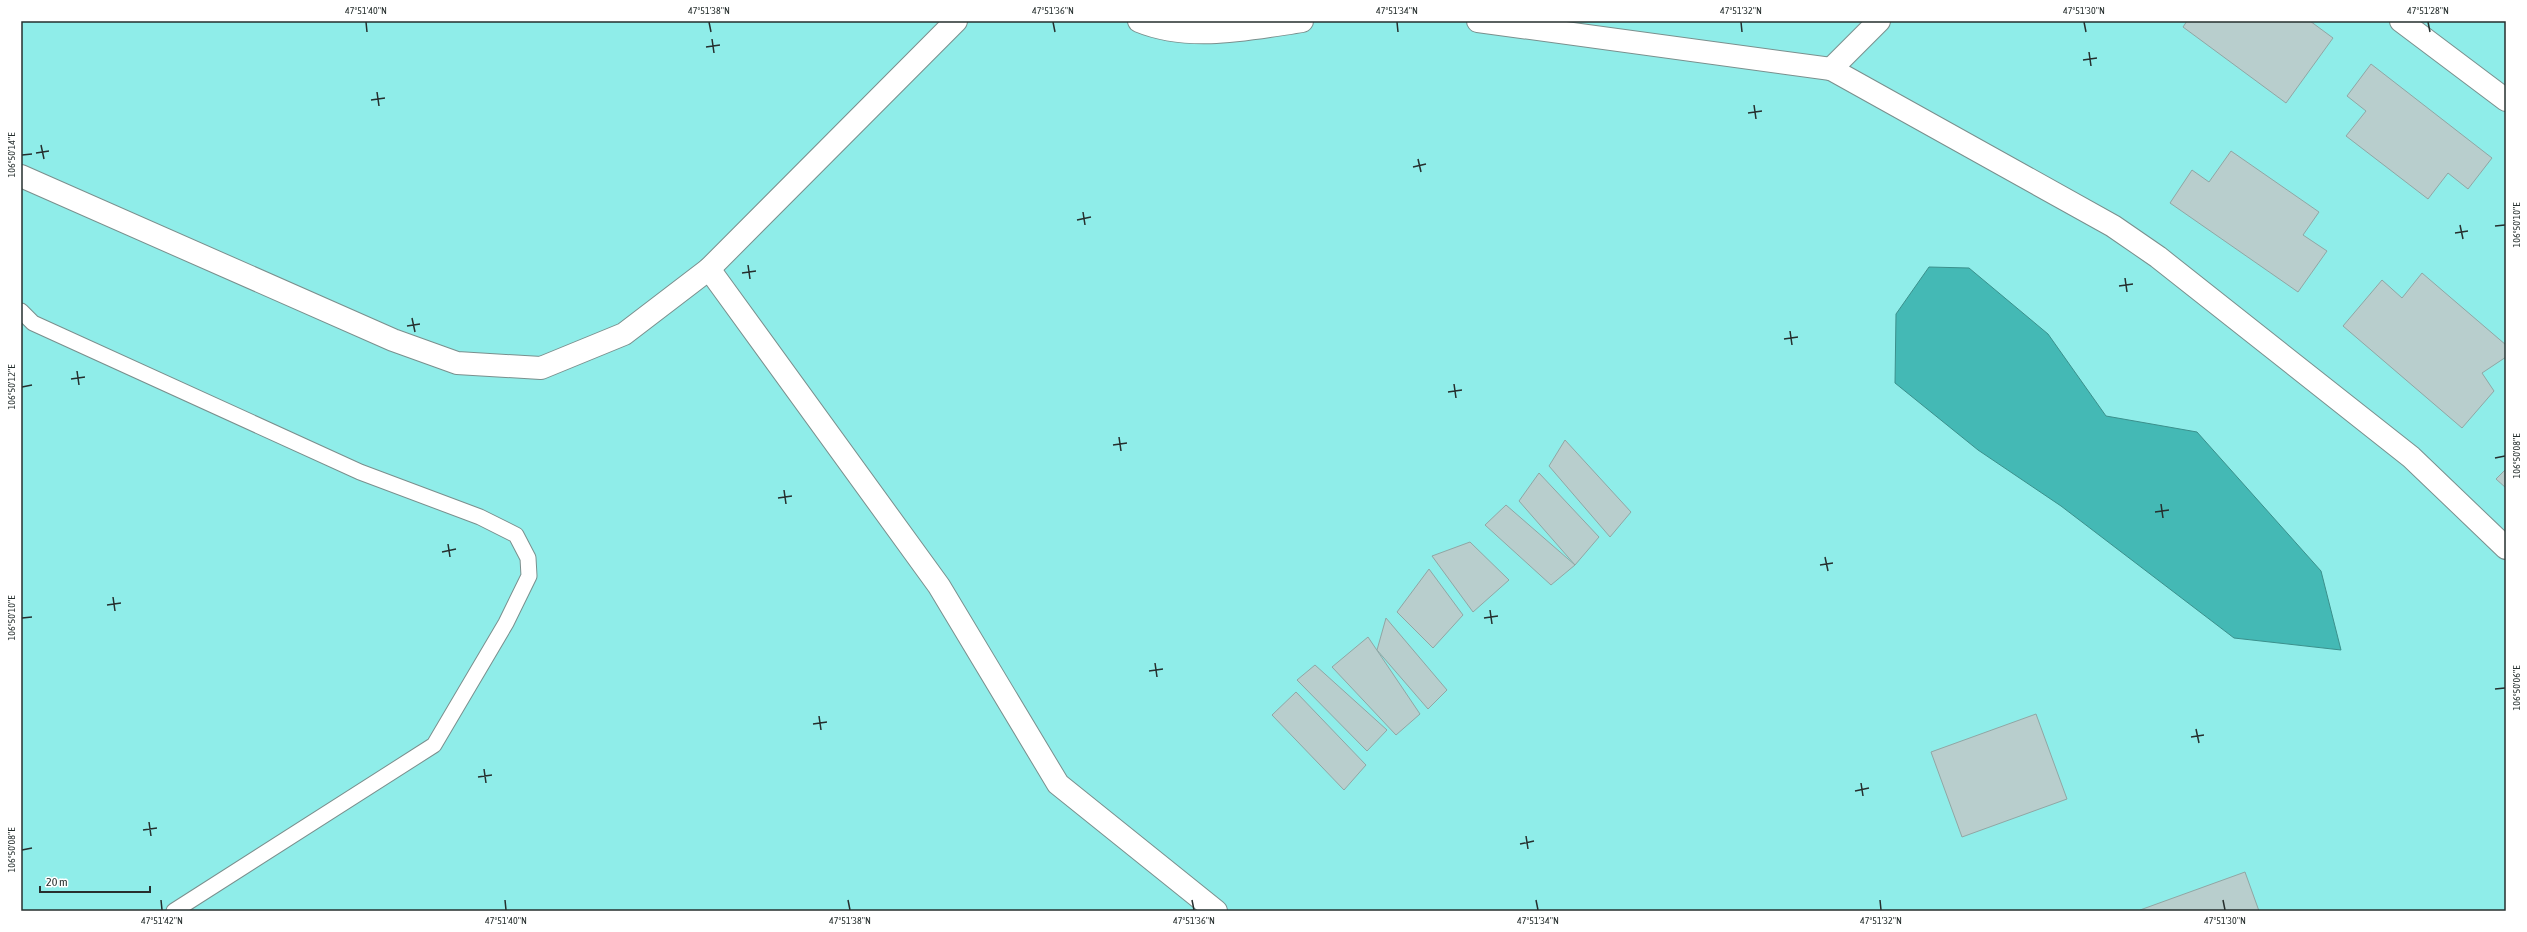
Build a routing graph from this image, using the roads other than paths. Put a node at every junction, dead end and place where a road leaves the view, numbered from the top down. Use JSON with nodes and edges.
{"nodes":[{"id":1,"x":956,"y":21,"type":"edge"},
{"id":2,"x":1138,"y":21,"type":"edge"},
{"id":3,"x":1302,"y":21,"type":"edge"},
{"id":4,"x":1478,"y":21,"type":"edge"},
{"id":5,"x":1878,"y":21,"type":"edge"},
{"id":6,"x":2401,"y":21,"type":"edge"},
{"id":7,"x":1831,"y":69,"type":"junction"},
{"id":8,"x":2506,"y":100,"type":"edge"},
{"id":9,"x":21,"y":176,"type":"edge"},
{"id":10,"x":709,"y":269,"type":"junction"},
{"id":11,"x":21,"y":311,"type":"edge"},
{"id":12,"x":2506,"y":548,"type":"edge"},
{"id":13,"x":174,"y":911,"type":"edge"},
{"id":14,"x":1216,"y":911,"type":"edge"}],
"edges":[{"from":1,"to":10,"type":"street"},
{"from":2,"to":3,"type":"street"},
{"from":4,"to":7,"type":"street"},
{"from":5,"to":7,"type":"street"},
{"from":6,"to":8,"type":"street"},
{"from":7,"to":12,"type":"street"},
{"from":9,"to":10,"type":"street"},
{"from":10,"to":14,"type":"street"},
{"from":11,"to":13,"type":"lane"}]}
